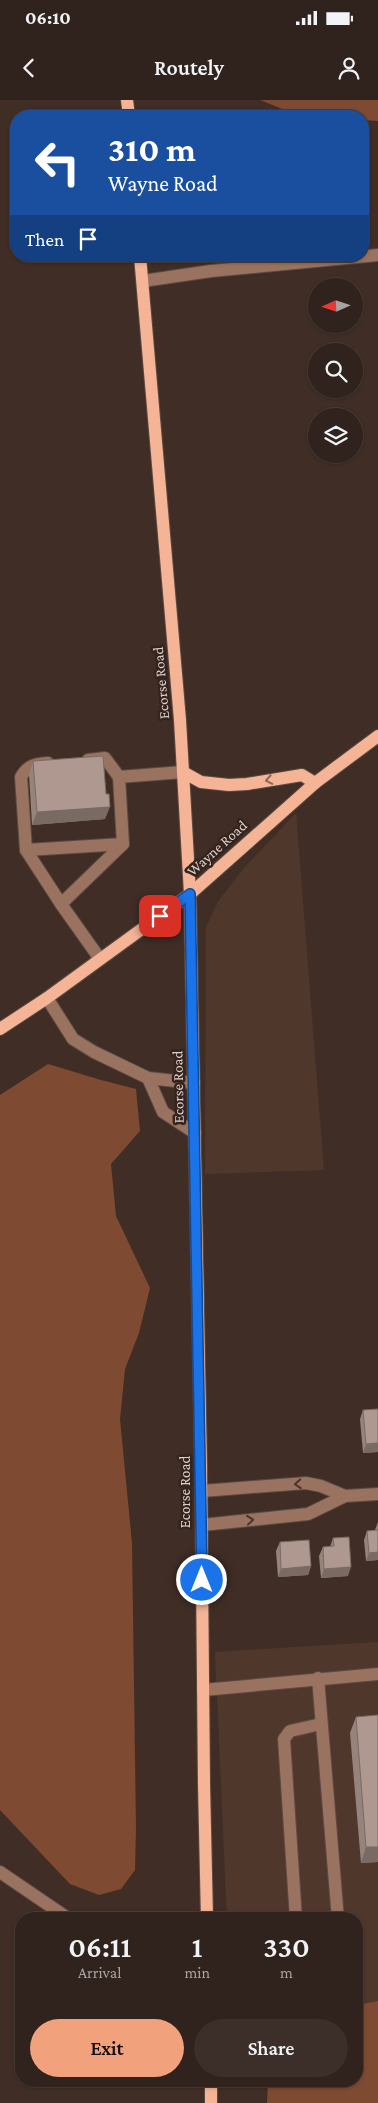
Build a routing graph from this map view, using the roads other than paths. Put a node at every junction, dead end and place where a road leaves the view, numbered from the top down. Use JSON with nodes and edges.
{"nodes":[{"id":1,"x":140,"y":262,"type":"edge"},
{"id":2,"x":246,"y":262,"type":"edge"},
{"id":3,"x":142,"y":281,"type":"junction"},
{"id":4,"x":378,"y":736,"type":"edge"},
{"id":5,"x":79,"y":760,"type":"edge"},
{"id":6,"x":61,"y":762,"type":"edge"},
{"id":7,"x":183,"y":772,"type":"junction"},
{"id":8,"x":119,"y":777,"type":"junction"},
{"id":9,"x":315,"y":782,"type":"junction"},
{"id":10,"x":123,"y":844,"type":"junction"},
{"id":11,"x":26,"y":850,"type":"junction"},
{"id":12,"x":190,"y":894,"type":"junction"},
{"id":13,"x":62,"y":904,"type":"junction"},
{"id":14,"x":100,"y":960,"type":"junction"},
{"id":15,"x":48,"y":998,"type":"junction"},
{"id":16,"x":0,"y":1029,"type":"edge"},
{"id":17,"x":148,"y":1078,"type":"junction"},
{"id":18,"x":194,"y":1083,"type":"junction"},
{"id":19,"x":195,"y":1133,"type":"junction"},
{"id":20,"x":202,"y":1491,"type":"junction"},
{"id":21,"x":378,"y":1494,"type":"edge"},
{"id":22,"x":344,"y":1496,"type":"junction"},
{"id":23,"x":202,"y":1525,"type":"junction"},
{"id":24,"x":378,"y":1674,"type":"edge"},
{"id":25,"x":318,"y":1678,"type":"junction"},
{"id":26,"x":203,"y":1690,"type":"junction"},
{"id":27,"x":322,"y":1724,"type":"junction"},
{"id":28,"x":0,"y":1872,"type":"edge"},
{"id":29,"x":59,"y":1912,"type":"edge"},
{"id":30,"x":207,"y":1912,"type":"edge"},
{"id":31,"x":296,"y":1912,"type":"edge"},
{"id":32,"x":337,"y":1912,"type":"edge"},
{"id":33,"x":211,"y":2087,"type":"edge"},
{"id":34,"x":211,"y":2103,"type":"edge"}],
"edges":[{"from":1,"to":3,"type":"main road","name":"Ecorse Road"},
{"from":2,"to":3,"type":"street"},
{"from":3,"to":7,"type":"main road","name":"Ecorse Road"},
{"from":4,"to":9,"type":"main road","name":"Wayne Road"},
{"from":5,"to":8,"type":"street"},
{"from":6,"to":11,"type":"street"},
{"from":7,"to":8,"type":"street"},
{"from":9,"to":7,"type":"main road","one_way":true},
{"from":7,"to":12,"type":"main road","name":"Ecorse Road"},
{"from":8,"to":10,"type":"street"},
{"from":9,"to":12,"type":"main road","name":"Wayne Road"},
{"from":10,"to":11,"type":"street"},
{"from":10,"to":13,"type":"street"},
{"from":11,"to":13,"type":"street"},
{"from":12,"to":14,"type":"main road","name":"Wayne Road"},
{"from":12,"to":18,"type":"main road","name":"Ecorse Road"},
{"from":13,"to":14,"type":"street"},
{"from":14,"to":15,"type":"main road","name":"Wayne Road"},
{"from":15,"to":16,"type":"main road","name":"Wayne Road"},
{"from":15,"to":17,"type":"street"},
{"from":17,"to":18,"type":"street"},
{"from":17,"to":19,"type":"street"},
{"from":18,"to":19,"type":"main road","name":"Ecorse Road"},
{"from":19,"to":20,"type":"main road","name":"Ecorse Road"},
{"from":22,"to":20,"type":"street","one_way":true},
{"from":20,"to":23,"type":"main road","name":"Ecorse Road"},
{"from":21,"to":22,"type":"street"},
{"from":23,"to":22,"type":"street","one_way":true},
{"from":23,"to":26,"type":"main road","name":"Ecorse Road"},
{"from":24,"to":25,"type":"street"},
{"from":25,"to":26,"type":"street"},
{"from":25,"to":27,"type":"street"},
{"from":26,"to":30,"type":"main road","name":"Ecorse Road"},
{"from":27,"to":31,"type":"street"},
{"from":27,"to":32,"type":"street"},
{"from":28,"to":29,"type":"street"},
{"from":33,"to":34,"type":"main road"}]}
